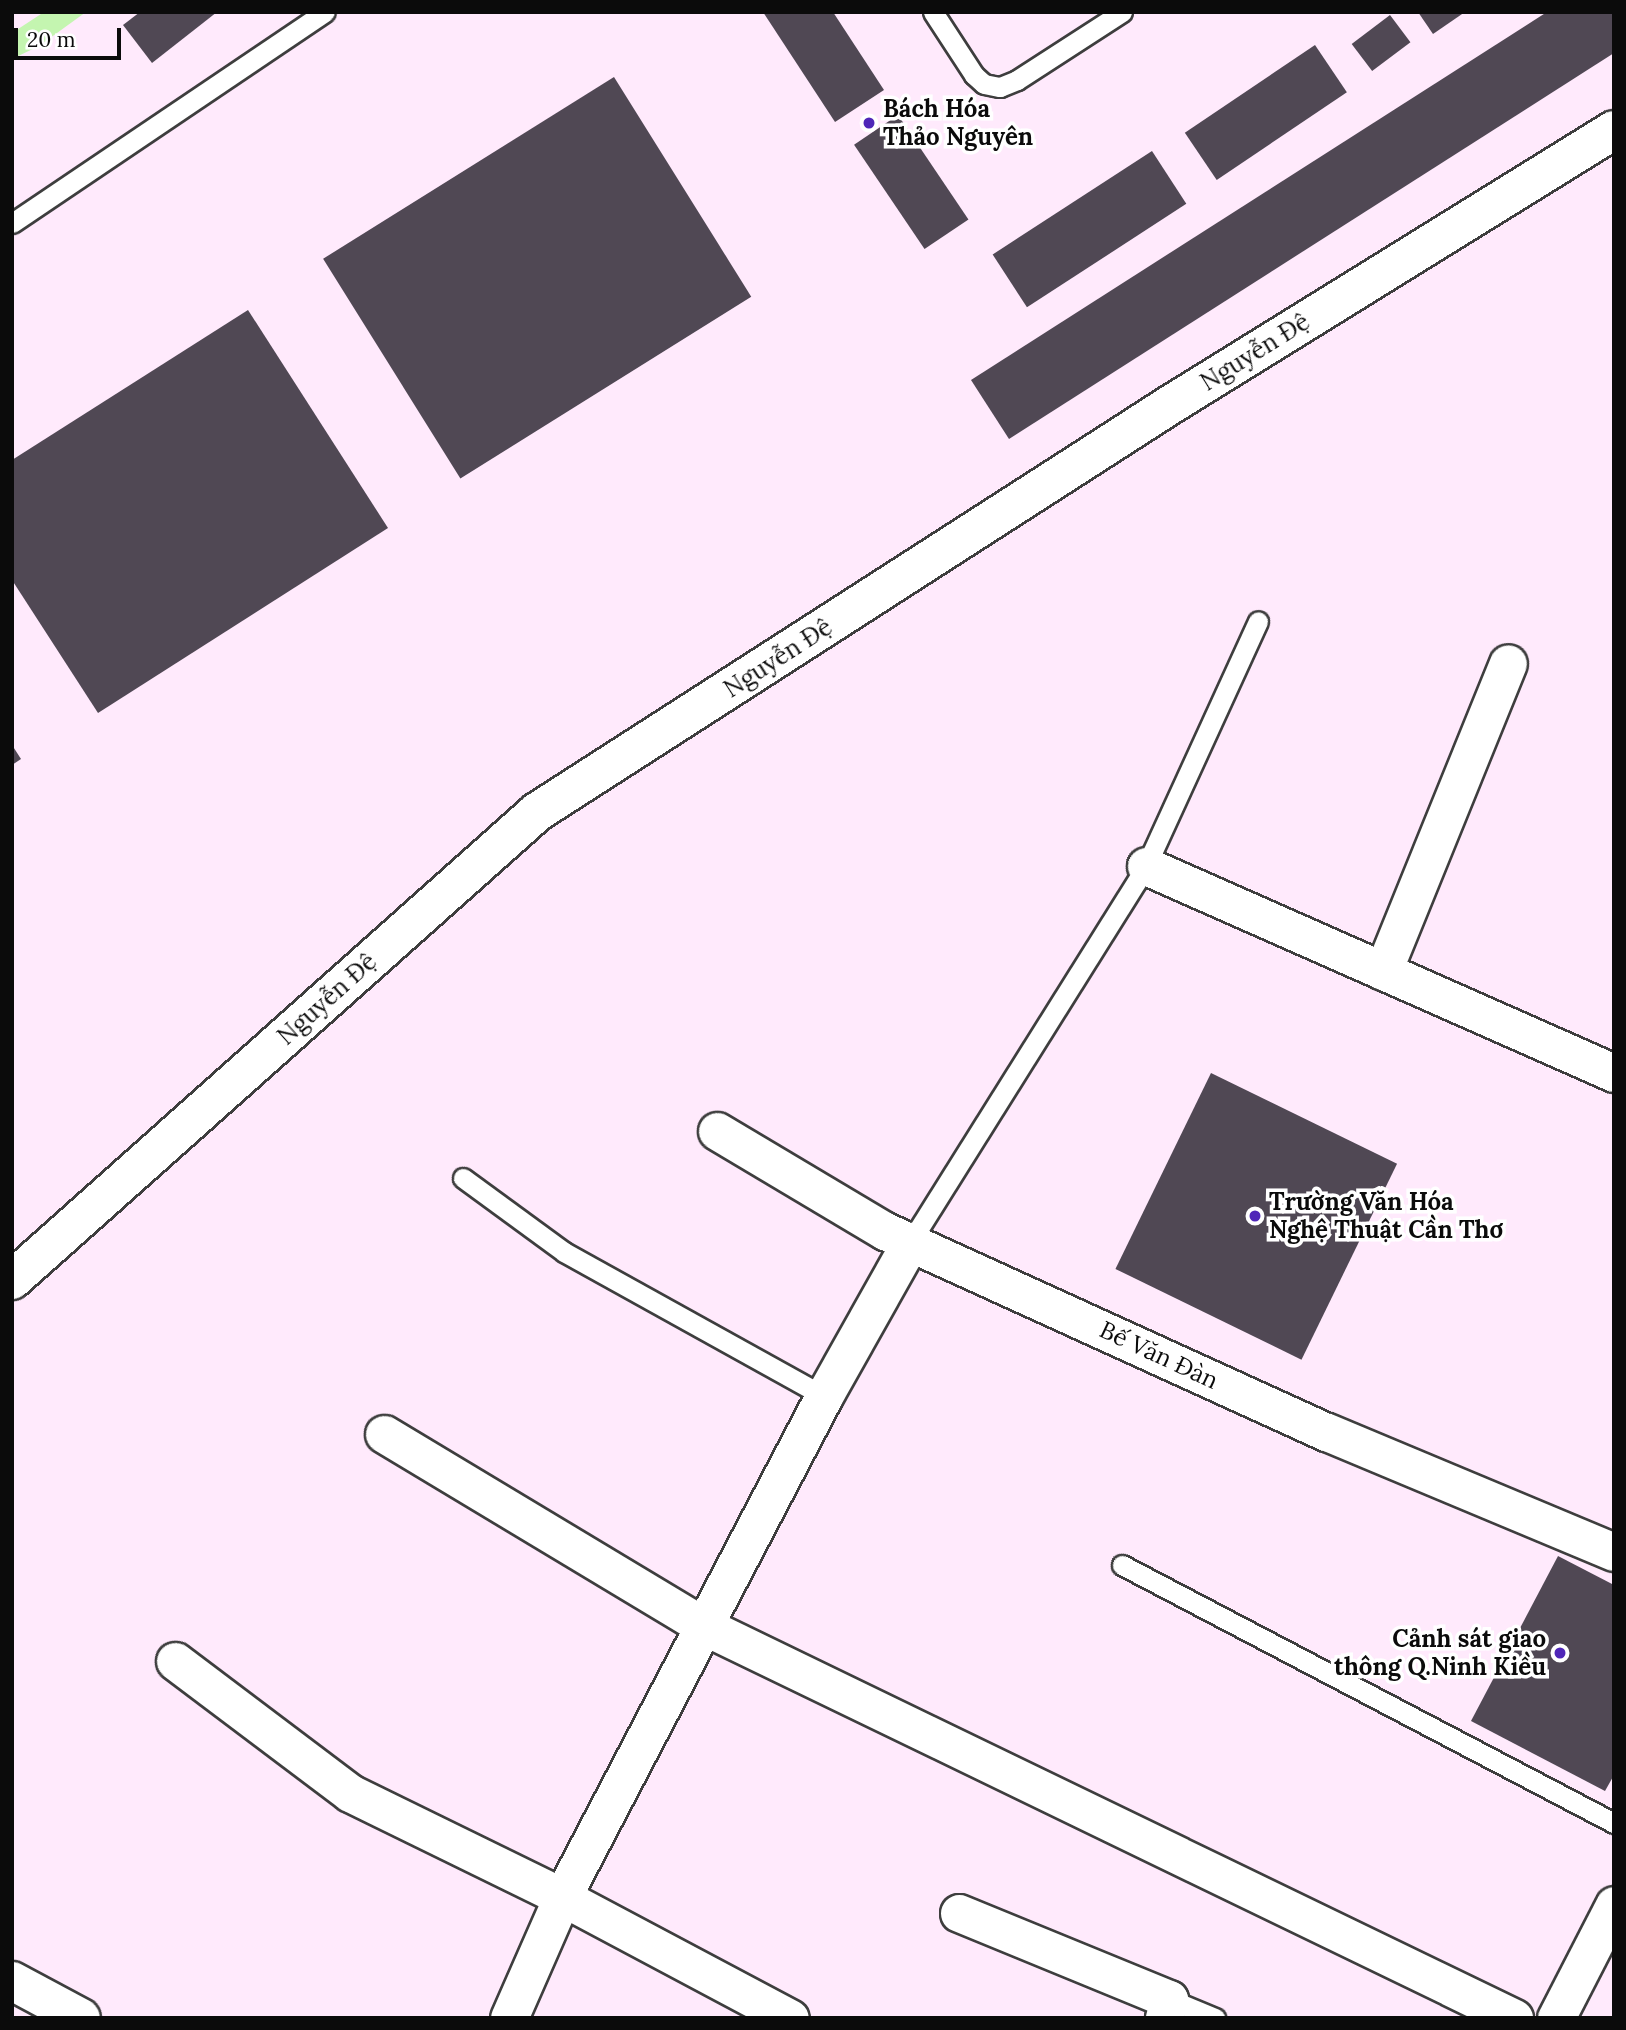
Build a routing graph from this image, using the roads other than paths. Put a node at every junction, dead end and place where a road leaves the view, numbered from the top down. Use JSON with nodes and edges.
{"nodes":[{"id":1,"x":325,"y":12,"type":"edge"},
{"id":2,"x":933,"y":12,"type":"edge"},
{"id":3,"x":1122,"y":12,"type":"edge"},
{"id":4,"x":1614,"y":130,"type":"edge"},
{"id":5,"x":12,"y":223,"type":"edge"},
{"id":6,"x":1258,"y":621,"type":"dead end"},
{"id":7,"x":1508,"y":663,"type":"dead end"},
{"id":8,"x":1146,"y":866,"type":"junction"},
{"id":9,"x":1383,"y":971,"type":"junction"},
{"id":10,"x":1614,"y":1073,"type":"edge"},
{"id":11,"x":717,"y":1131,"type":"dead end"},
{"id":12,"x":463,"y":1178,"type":"dead end"},
{"id":13,"x":911,"y":1241,"type":"junction"},
{"id":14,"x":12,"y":1280,"type":"edge"},
{"id":15,"x":824,"y":1396,"type":"junction"},
{"id":16,"x":384,"y":1434,"type":"dead end"},
{"id":17,"x":1614,"y":1552,"type":"edge"},
{"id":18,"x":1122,"y":1565,"type":"dead end"},
{"id":19,"x":704,"y":1626,"type":"junction"},
{"id":20,"x":175,"y":1661,"type":"dead end"},
{"id":21,"x":1614,"y":1823,"type":"edge"},
{"id":22,"x":562,"y":1897,"type":"junction"},
{"id":23,"x":1614,"y":1905,"type":"edge"},
{"id":24,"x":959,"y":1913,"type":"dead end"},
{"id":25,"x":12,"y":1981,"type":"edge"},
{"id":26,"x":1167,"y":2008,"type":"edge"},
{"id":27,"x":783,"y":2016,"type":"edge"},
{"id":28,"x":82,"y":2018,"type":"edge"},
{"id":29,"x":509,"y":2018,"type":"edge"},
{"id":30,"x":1214,"y":2018,"type":"edge"},
{"id":31,"x":1514,"y":2018,"type":"edge"},
{"id":32,"x":1556,"y":2018,"type":"edge"}],
"edges":[{"from":1,"to":5,"type":"lane"},
{"from":2,"to":3,"type":"lane"},
{"from":4,"to":14,"type":"street","name":"Nguyễn Đệ"},
{"from":6,"to":8,"type":"lane"},
{"from":7,"to":9,"type":"street"},
{"from":8,"to":9,"type":"street"},
{"from":8,"to":13,"type":"lane"},
{"from":9,"to":10,"type":"street"},
{"from":11,"to":13,"type":"street","name":"Bế Văn Đàn"},
{"from":12,"to":15,"type":"lane"},
{"from":13,"to":15,"type":"street"},
{"from":13,"to":17,"type":"street","name":"Bế Văn Đàn"},
{"from":15,"to":19,"type":"street"},
{"from":16,"to":19,"type":"street"},
{"from":18,"to":21,"type":"lane"},
{"from":19,"to":22,"type":"street"},
{"from":19,"to":31,"type":"street"},
{"from":20,"to":22,"type":"street"},
{"from":22,"to":27,"type":"street"},
{"from":22,"to":29,"type":"street"},
{"from":23,"to":32,"type":"street"},
{"from":24,"to":26,"type":"street"},
{"from":25,"to":28,"type":"street"},
{"from":26,"to":30,"type":"lane"}]}
